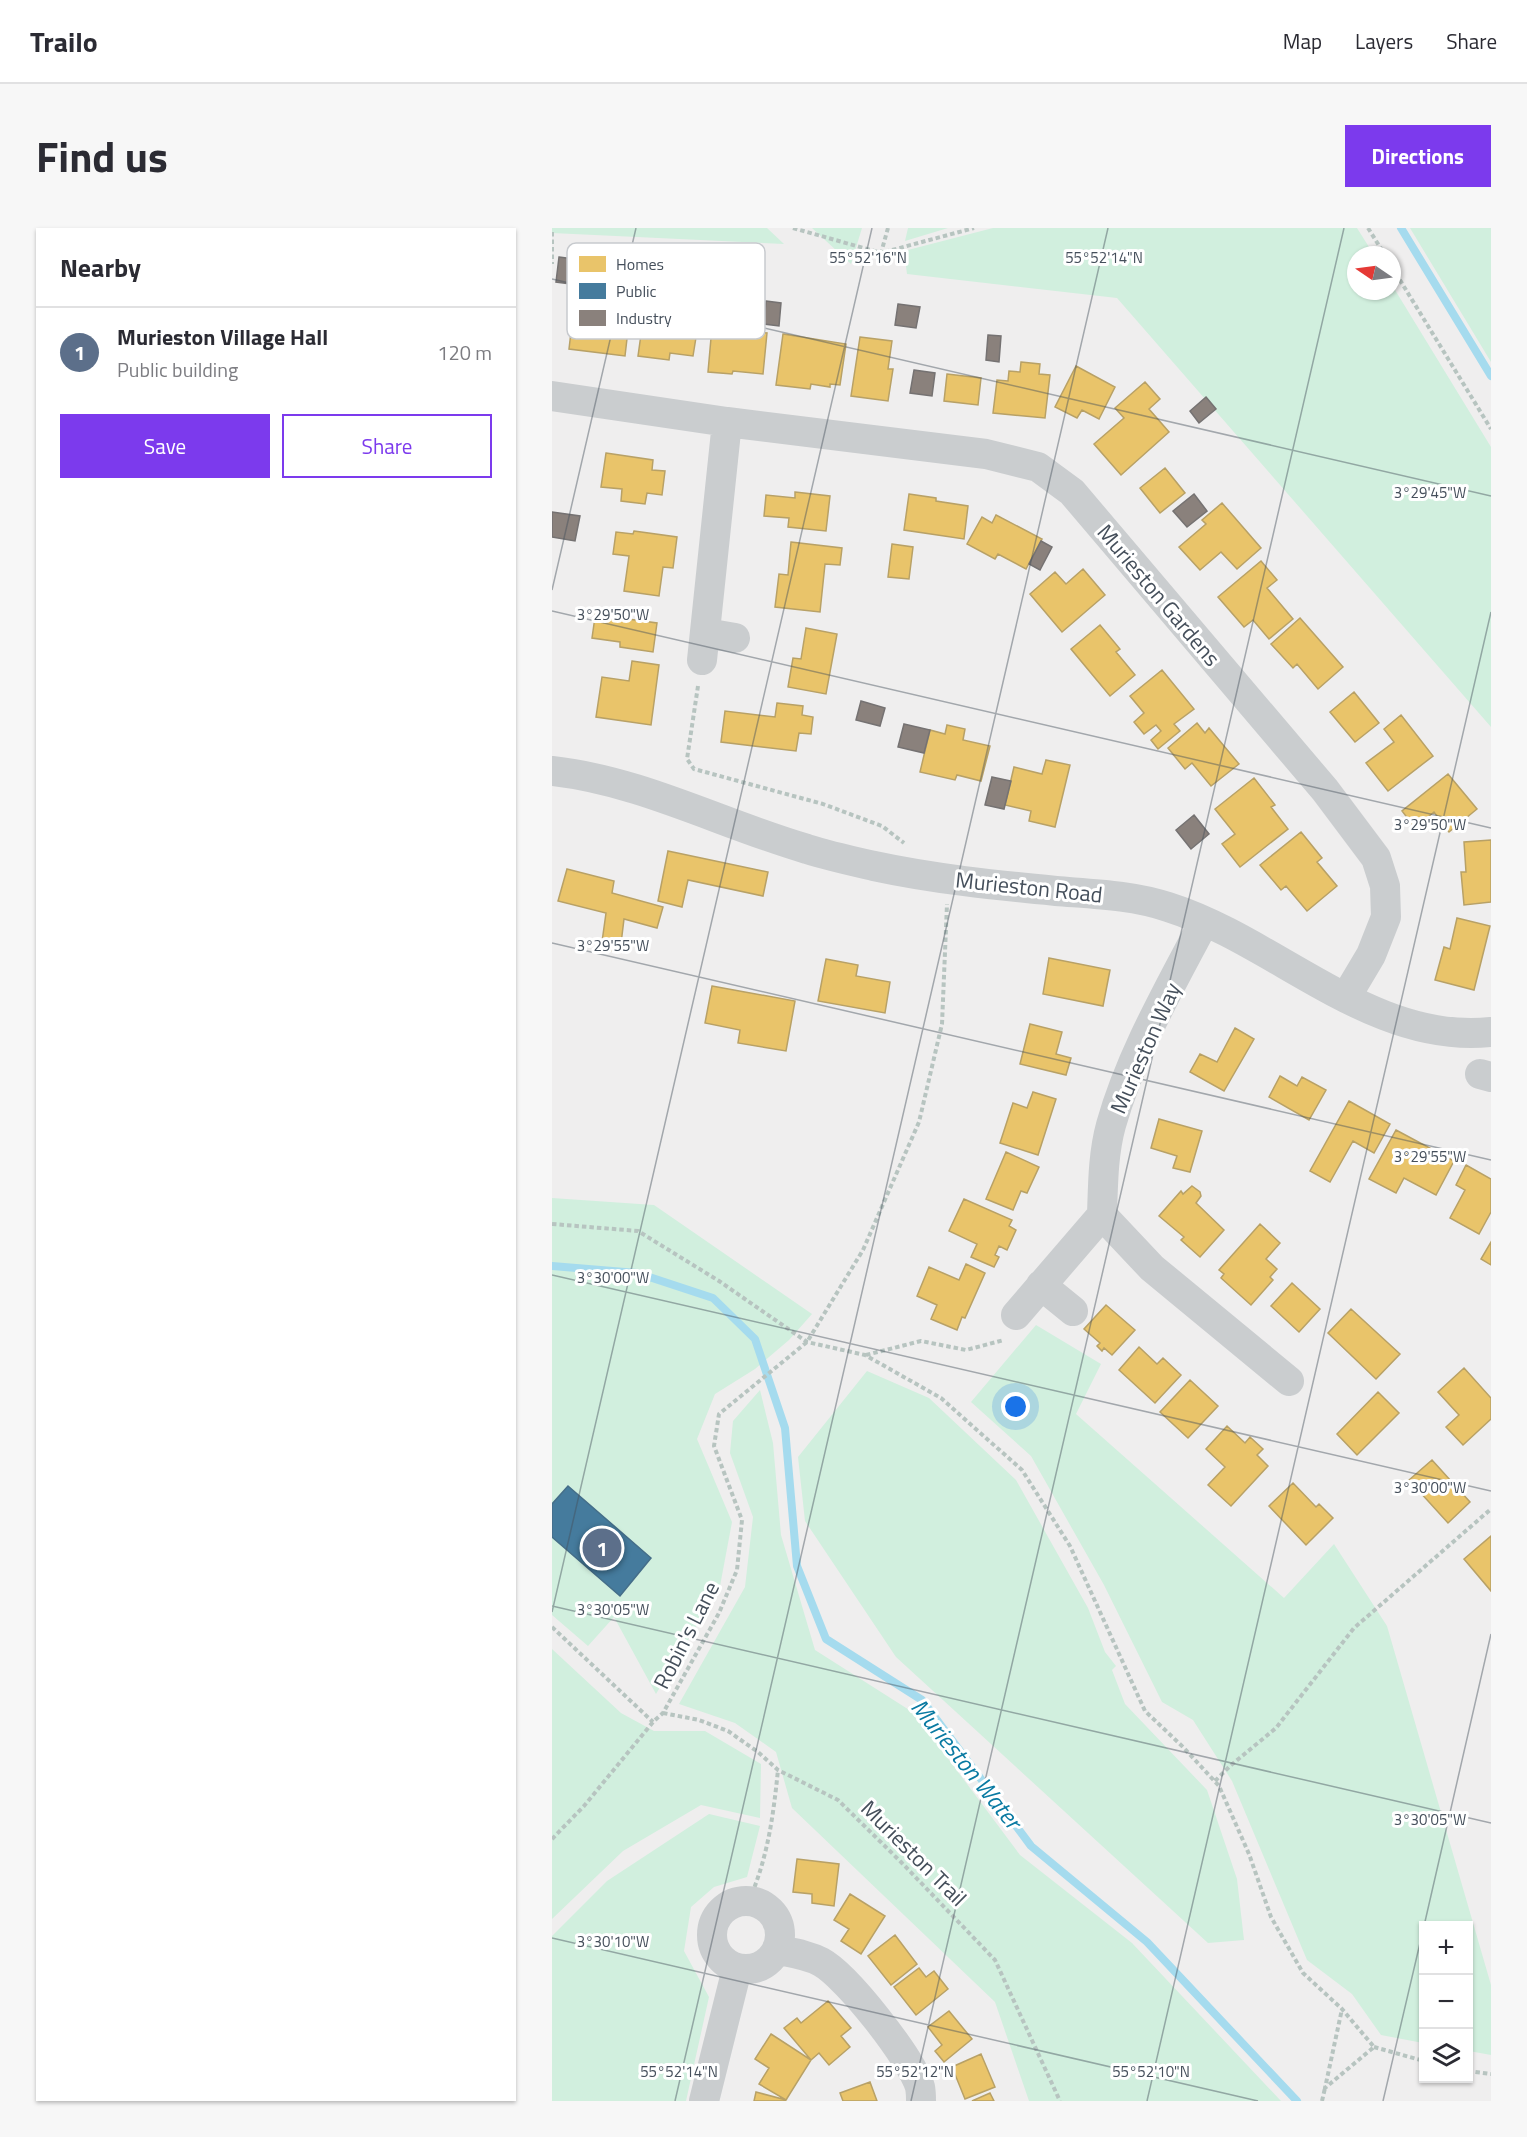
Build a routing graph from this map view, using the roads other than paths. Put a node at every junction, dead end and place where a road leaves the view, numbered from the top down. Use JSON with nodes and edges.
{"nodes":[{"id":1,"x":552,"y":396,"type":"edge"},
{"id":2,"x":728,"y":422,"type":"junction"},
{"id":3,"x":735,"y":638,"type":"dead end"},
{"id":4,"x":552,"y":771,"type":"edge"},
{"id":5,"x":1204,"y":922,"type":"junction"},
{"id":6,"x":1346,"y":997,"type":"junction"},
{"id":7,"x":1491,"y":1032,"type":"edge"},
{"id":8,"x":1102,"y":1215,"type":"junction"},
{"id":9,"x":1041,"y":1285,"type":"junction"},
{"id":10,"x":1073,"y":1311,"type":"dead end"},
{"id":11,"x":1014,"y":1327,"type":"road end"},
{"id":12,"x":1289,"y":1381,"type":"dead end"},
{"id":13,"x":777,"y":1950,"type":"junction"},
{"id":14,"x":737,"y":1969,"type":"junction"},
{"id":15,"x":704,"y":2101,"type":"edge"},
{"id":16,"x":921,"y":2101,"type":"edge"}],
"edges":[{"from":1,"to":2,"type":"street","name":"Murieston Gardens"},
{"from":2,"to":3,"type":"street"},
{"from":2,"to":6,"type":"street","name":"Murieston Gardens"},
{"from":4,"to":5,"type":"street","name":"Murieston Road"},
{"from":5,"to":6,"type":"street","name":"Murieston Road"},
{"from":5,"to":8,"type":"street","name":"Murieston Way"},
{"from":6,"to":7,"type":"street","name":"Murieston Road"},
{"from":8,"to":9,"type":"street"},
{"from":8,"to":12,"type":"street"},
{"from":9,"to":10,"type":"street"},
{"from":9,"to":11,"type":"street"},
{"from":13,"to":14,"type":"street"},
{"from":13,"to":14,"type":"street"},
{"from":13,"to":16,"type":"street"},
{"from":14,"to":15,"type":"street"}]}
